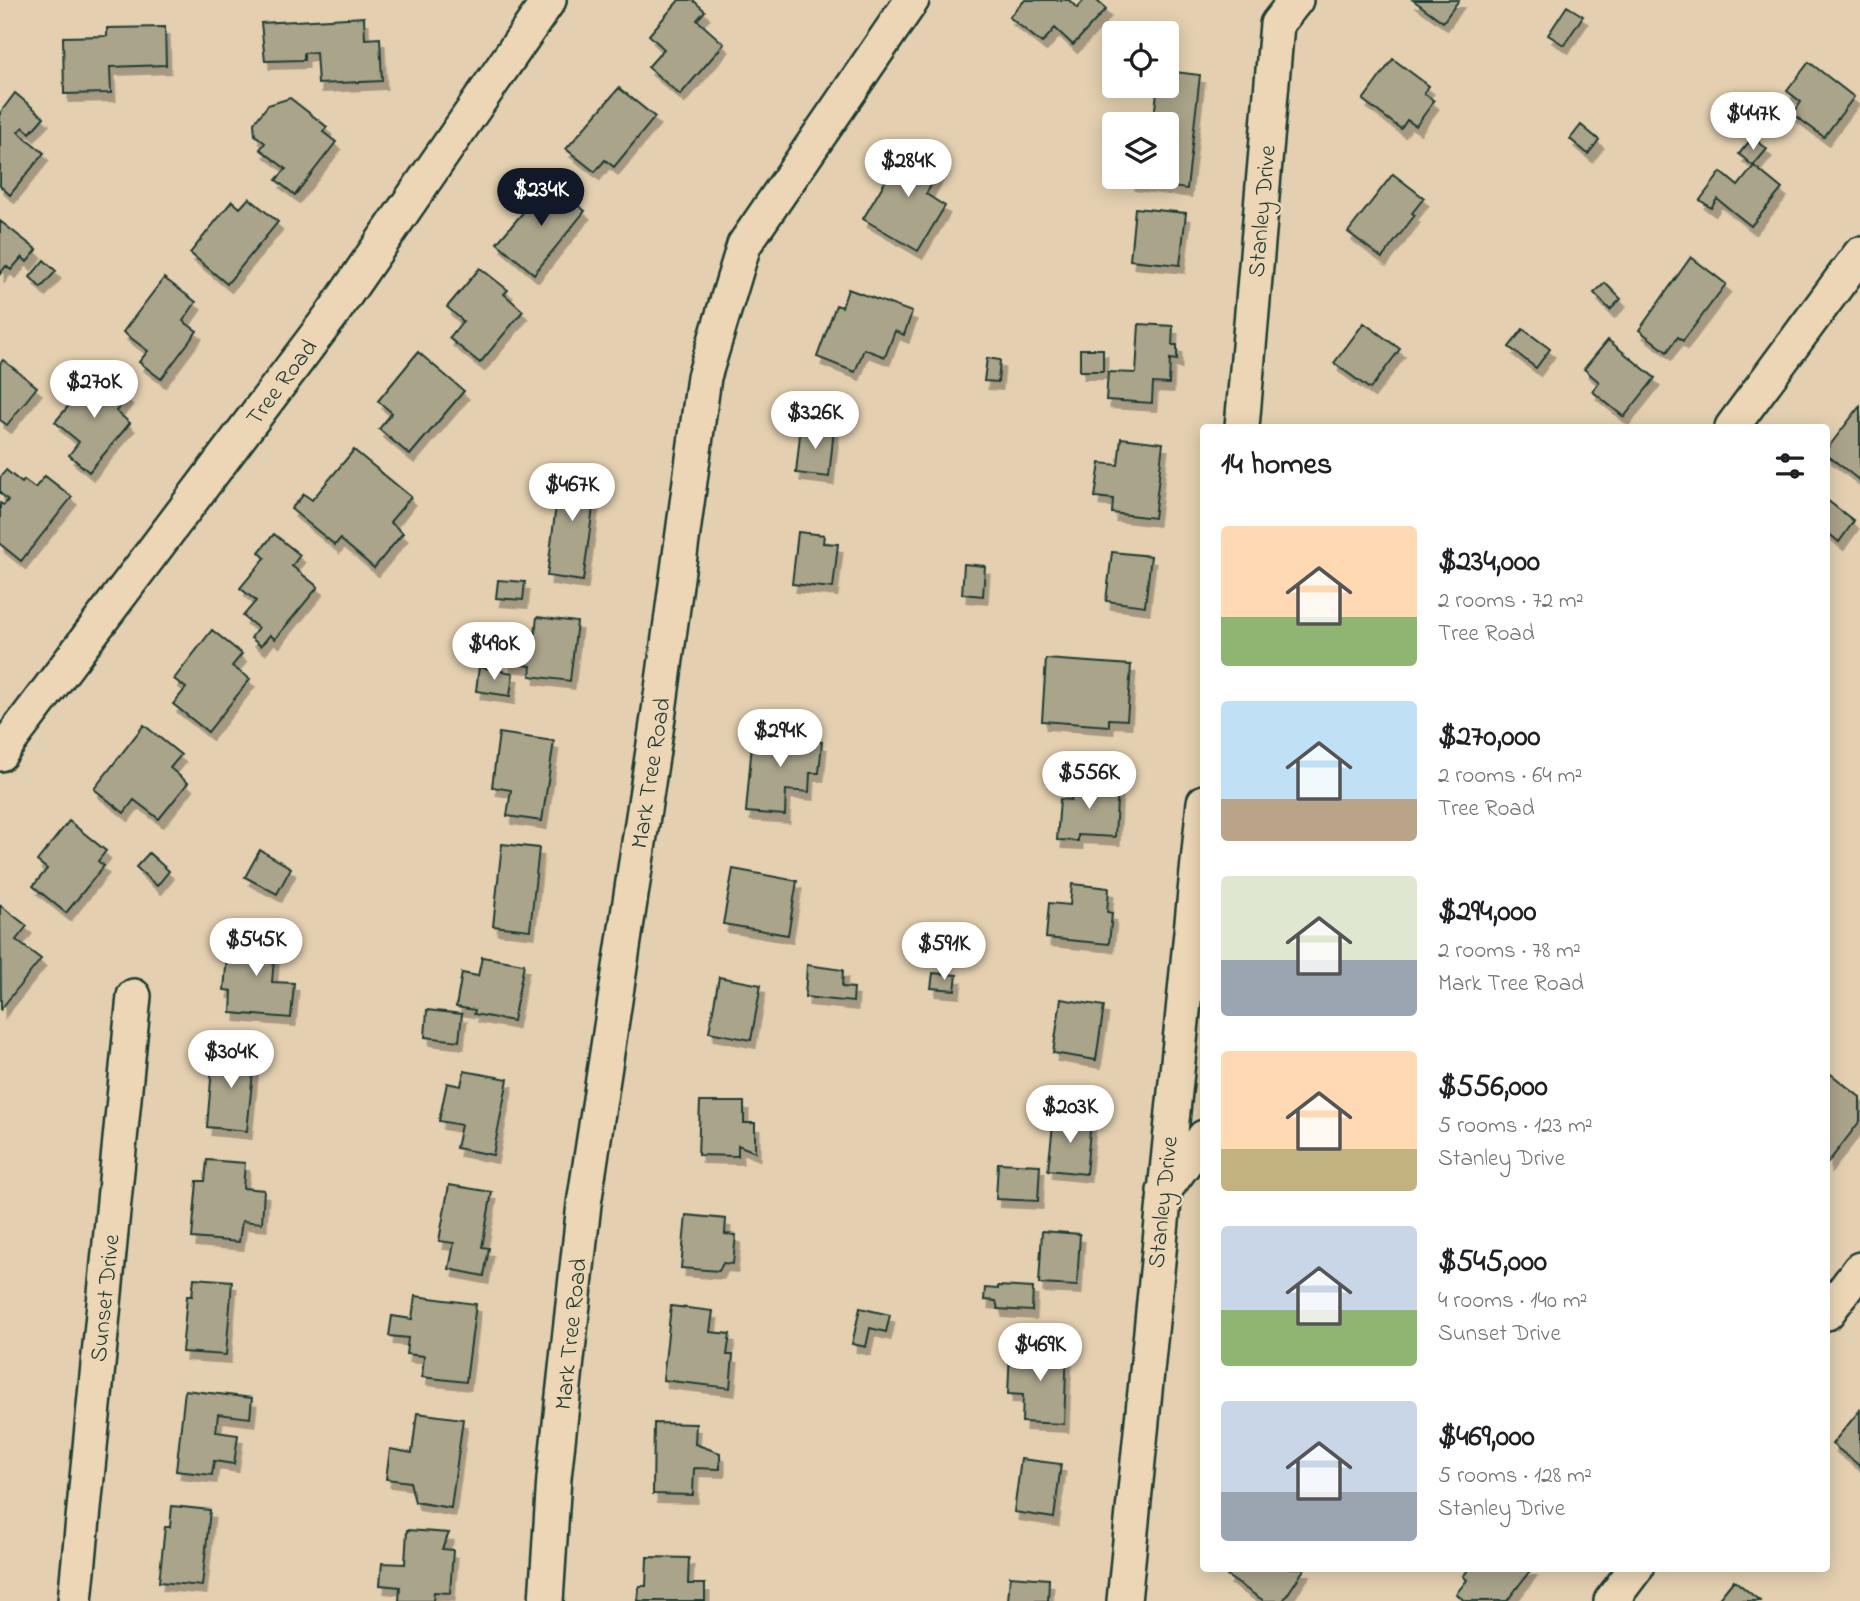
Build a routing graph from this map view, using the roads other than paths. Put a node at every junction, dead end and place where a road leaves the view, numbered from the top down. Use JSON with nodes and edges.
{"nodes":[{"id":1,"x":549,"y":0,"type":"edge"},
{"id":2,"x":912,"y":0,"type":"edge"},
{"id":3,"x":1296,"y":0,"type":"edge"},
{"id":4,"x":1860,"y":254,"type":"edge"},
{"id":5,"x":1242,"y":424,"type":"edge"},
{"id":6,"x":1734,"y":424,"type":"edge"},
{"id":7,"x":0,"y":754,"type":"edge"},
{"id":8,"x":1200,"y":840,"type":"edge"},
{"id":9,"x":134,"y":996,"type":"dead end"},
{"id":10,"x":1200,"y":1142,"type":"edge"},
{"id":11,"x":1163,"y":1192,"type":"junction"},
{"id":12,"x":1860,"y":1269,"type":"edge"},
{"id":13,"x":1830,"y":1309,"type":"edge"},
{"id":14,"x":1633,"y":1572,"type":"edge"},
{"id":15,"x":75,"y":1601,"type":"edge"},
{"id":16,"x":546,"y":1601,"type":"edge"},
{"id":17,"x":1125,"y":1601,"type":"edge"},
{"id":18,"x":1612,"y":1601,"type":"edge"}],
"edges":[{"from":1,"to":7,"type":"street","name":"Tree Road"},
{"from":2,"to":16,"type":"street","name":"Mark Tree Road"},
{"from":3,"to":5,"type":"street","name":"Stanley Drive"},
{"from":4,"to":6,"type":"street"},
{"from":8,"to":11,"type":"street","name":"Stanley Drive"},
{"from":9,"to":15,"type":"street","name":"Sunset Drive"},
{"from":10,"to":11,"type":"street"},
{"from":11,"to":17,"type":"street","name":"Stanley Drive"},
{"from":12,"to":13,"type":"street"},
{"from":14,"to":18,"type":"street"}]}
